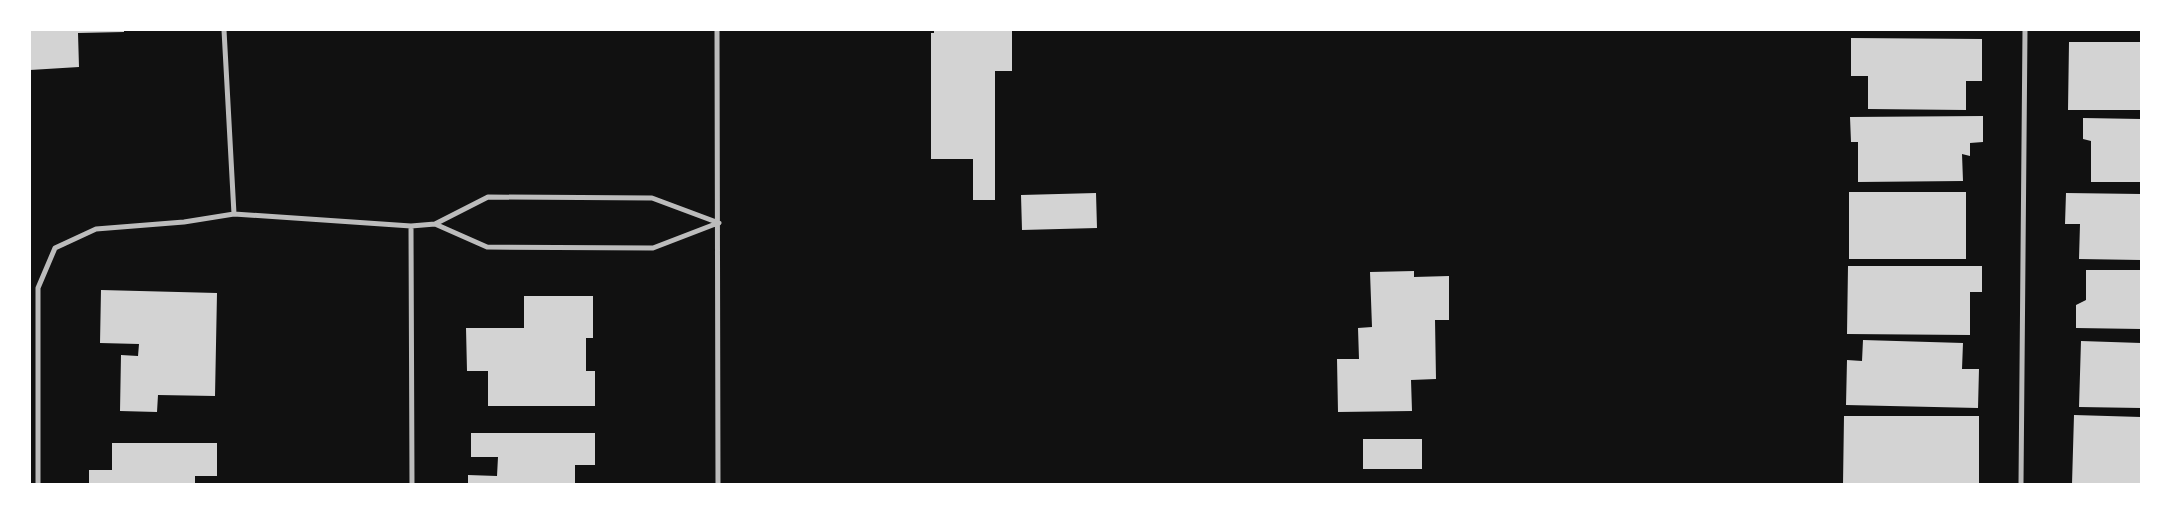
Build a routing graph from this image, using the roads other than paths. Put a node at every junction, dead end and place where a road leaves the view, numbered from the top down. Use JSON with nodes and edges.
{"nodes":[{"id":1,"x":224,"y":30,"type":"edge"},
{"id":2,"x":718,"y":30,"type":"edge"},
{"id":3,"x":2025,"y":30,"type":"edge"},
{"id":4,"x":234,"y":214,"type":"junction"},
{"id":5,"x":719,"y":223,"type":"junction"},
{"id":6,"x":435,"y":224,"type":"junction"},
{"id":7,"x":410,"y":226,"type":"junction"},
{"id":8,"x":38,"y":484,"type":"edge"},
{"id":9,"x":412,"y":484,"type":"edge"},
{"id":10,"x":718,"y":484,"type":"edge"},
{"id":11,"x":2021,"y":484,"type":"edge"}],
"edges":[{"from":1,"to":4,"type":"street"},
{"from":2,"to":5,"type":"street"},
{"from":3,"to":11,"type":"street"},
{"from":4,"to":7,"type":"street"},
{"from":4,"to":8,"type":"street"},
{"from":5,"to":6,"type":"street"},
{"from":5,"to":6,"type":"street"},
{"from":5,"to":10,"type":"street"},
{"from":6,"to":7,"type":"street"},
{"from":7,"to":9,"type":"street"}]}
